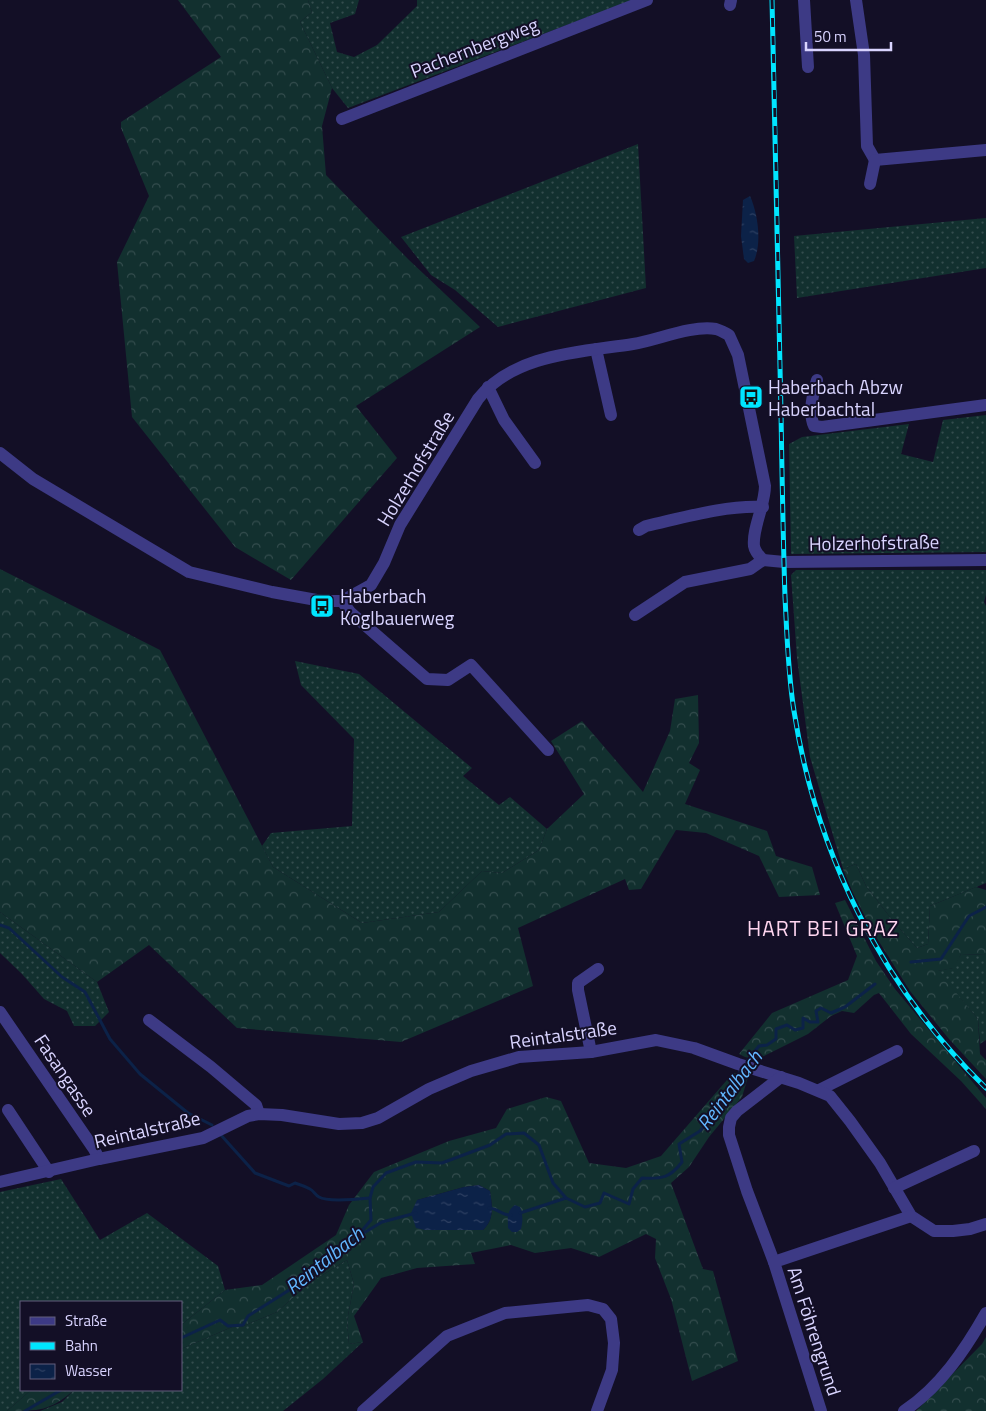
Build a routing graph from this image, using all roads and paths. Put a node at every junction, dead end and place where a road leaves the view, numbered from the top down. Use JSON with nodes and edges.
{"nodes":[{"id":1,"x":647,"y":0,"type":"edge"},
{"id":2,"x":804,"y":0,"type":"edge"},
{"id":3,"x":856,"y":0,"type":"edge"},
{"id":4,"x":808,"y":67,"type":"dead end"},
{"id":5,"x":342,"y":119,"type":"dead end"},
{"id":6,"x":986,"y":150,"type":"edge"},
{"id":7,"x":875,"y":160,"type":"junction"},
{"id":8,"x":870,"y":184,"type":"dead end"},
{"id":9,"x":596,"y":349,"type":"junction"},
{"id":10,"x":816,"y":380,"type":"dead end"},
{"id":11,"x":488,"y":387,"type":"junction"},
{"id":12,"x":986,"y":405,"type":"edge"},
{"id":13,"x":612,"y":415,"type":"dead end"},
{"id":14,"x":0,"y":453,"type":"edge"},
{"id":15,"x":535,"y":463,"type":"dead end"},
{"id":16,"x":763,"y":507,"type":"junction"},
{"id":17,"x":639,"y":530,"type":"dead end"},
{"id":18,"x":763,"y":560,"type":"junction"},
{"id":19,"x":986,"y":560,"type":"edge"},
{"id":20,"x":342,"y":601,"type":"junction"},
{"id":21,"x":635,"y":615,"type":"dead end"},
{"id":22,"x":548,"y":750,"type":"dead end"},
{"id":23,"x":598,"y":970,"type":"dead end"},
{"id":24,"x":0,"y":1012,"type":"edge"},
{"id":25,"x":149,"y":1020,"type":"dead end"},
{"id":26,"x":897,"y":1051,"type":"dead end"},
{"id":27,"x":591,"y":1052,"type":"junction"},
{"id":28,"x":781,"y":1077,"type":"junction"},
{"id":29,"x":819,"y":1090,"type":"junction"},
{"id":30,"x":8,"y":1110,"type":"dead end"},
{"id":31,"x":259,"y":1114,"type":"junction"},
{"id":32,"x":974,"y":1151,"type":"dead end"},
{"id":33,"x":99,"y":1159,"type":"junction"},
{"id":34,"x":49,"y":1172,"type":"junction"},
{"id":35,"x":0,"y":1182,"type":"edge"},
{"id":36,"x":894,"y":1188,"type":"junction"},
{"id":37,"x":911,"y":1216,"type":"junction"},
{"id":38,"x":986,"y":1224,"type":"edge"},
{"id":39,"x":774,"y":1262,"type":"junction"},
{"id":40,"x":986,"y":1313,"type":"edge"},
{"id":41,"x":363,"y":1411,"type":"edge"},
{"id":42,"x":597,"y":1411,"type":"edge"},
{"id":43,"x":821,"y":1411,"type":"edge"},
{"id":44,"x":904,"y":1411,"type":"edge"}],
"edges":[{"from":1,"to":5,"type":"street","name":"Pachernbergweg"},
{"from":2,"to":4,"type":"street"},
{"from":3,"to":7,"type":"street"},
{"from":6,"to":7,"type":"street"},
{"from":7,"to":8,"type":"street"},
{"from":9,"to":11,"type":"street","name":"Holzerhofstraße"},
{"from":9,"to":13,"type":"street"},
{"from":9,"to":16,"type":"street","name":"Holzerhofstraße"},
{"from":10,"to":12,"type":"street"},
{"from":11,"to":15,"type":"street"},
{"from":11,"to":20,"type":"street","name":"Holzerhofstraße"},
{"from":14,"to":20,"type":"street"},
{"from":16,"to":17,"type":"street"},
{"from":16,"to":18,"type":"street","name":"Holzerhofstraße"},
{"from":18,"to":19,"type":"street","name":"Holzerhofstraße"},
{"from":18,"to":21,"type":"street"},
{"from":20,"to":22,"type":"street"},
{"from":23,"to":27,"type":"street"},
{"from":24,"to":33,"type":"street","name":"Fasangasse"},
{"from":25,"to":31,"type":"street"},
{"from":26,"to":29,"type":"street"},
{"from":27,"to":28,"type":"street","name":"Reintalstraße"},
{"from":27,"to":31,"type":"street","name":"Reintalstraße"},
{"from":28,"to":29,"type":"street","name":"Reintalstraße"},
{"from":28,"to":39,"type":"street","name":"Am Föhrengrund"},
{"from":29,"to":36,"type":"street","name":"Reintalstraße"},
{"from":30,"to":34,"type":"street"},
{"from":31,"to":33,"type":"street","name":"Reintalstraße"},
{"from":32,"to":36,"type":"street"},
{"from":33,"to":34,"type":"street","name":"Reintalstraße"},
{"from":34,"to":35,"type":"street","name":"Reintalstraße"},
{"from":36,"to":37,"type":"street","name":"Reintalstraße"},
{"from":37,"to":38,"type":"street","name":"Reintalstraße"},
{"from":37,"to":39,"type":"street","name":"Am Föhrengrund"},
{"from":39,"to":43,"type":"street","name":"Am Föhrengrund"},
{"from":40,"to":44,"type":"street"},
{"from":41,"to":42,"type":"street"}]}
